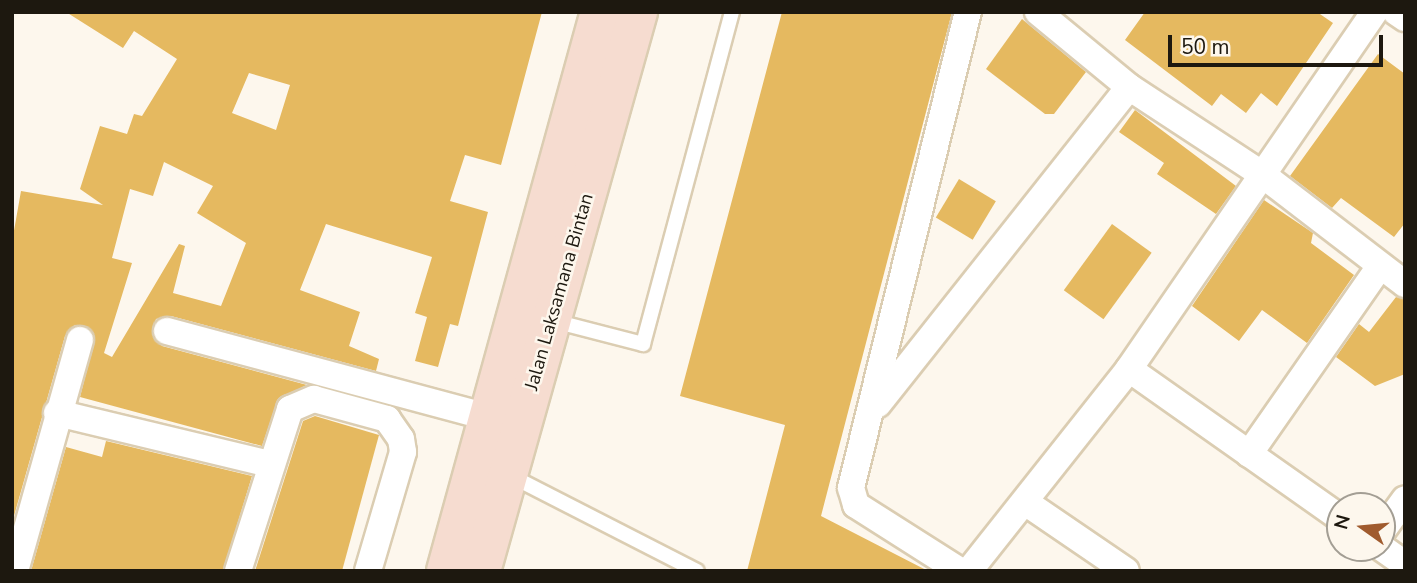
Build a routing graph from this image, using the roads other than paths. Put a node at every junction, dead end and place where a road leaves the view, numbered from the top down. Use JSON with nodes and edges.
{"nodes":[{"id":1,"x":600,"y":12,"type":"edge"},
{"id":2,"x":638,"y":12,"type":"edge"},
{"id":3,"x":732,"y":12,"type":"edge"},
{"id":4,"x":968,"y":12,"type":"edge"},
{"id":5,"x":1038,"y":12,"type":"edge"},
{"id":6,"x":1374,"y":12,"type":"edge"},
{"id":7,"x":1396,"y":12,"type":"edge"},
{"id":8,"x":1405,"y":18,"type":"edge"},
{"id":9,"x":1129,"y":87,"type":"junction"},
{"id":10,"x":1263,"y":175,"type":"junction"},
{"id":11,"x":575,"y":178,"type":"junction"},
{"id":12,"x":1380,"y":266,"type":"junction"},
{"id":13,"x":1405,"y":284,"type":"edge"},
{"id":14,"x":552,"y":321,"type":"junction"},
{"id":15,"x":167,"y":331,"type":"dead end"},
{"id":16,"x":80,"y":340,"type":"dead end"},
{"id":17,"x":1129,"y":369,"type":"junction"},
{"id":18,"x":873,"y":410,"type":"junction"},
{"id":19,"x":57,"y":413,"type":"junction"},
{"id":20,"x":491,"y":418,"type":"junction"},
{"id":21,"x":1249,"y":454,"type":"junction"},
{"id":22,"x":270,"y":464,"type":"junction"},
{"id":23,"x":508,"y":474,"type":"junction"},
{"id":24,"x":1025,"y":502,"type":"junction"},
{"id":25,"x":1326,"y":508,"type":"edge"},
{"id":26,"x":15,"y":571,"type":"edge"},
{"id":27,"x":238,"y":571,"type":"edge"},
{"id":28,"x":368,"y":571,"type":"edge"},
{"id":29,"x":446,"y":571,"type":"edge"},
{"id":30,"x":481,"y":571,"type":"edge"},
{"id":31,"x":697,"y":571,"type":"edge"},
{"id":32,"x":960,"y":571,"type":"edge"},
{"id":33,"x":969,"y":571,"type":"edge"},
{"id":34,"x":1126,"y":571,"type":"edge"}],
"edges":[{"from":1,"to":11,"type":"main road","name":"Jalan Laksamana Bintan"},
{"from":2,"to":11,"type":"main road","name":"Jalan Laksamana Bintan"},
{"from":3,"to":14,"type":"lane"},
{"from":4,"to":18,"type":"street"},
{"from":5,"to":9,"type":"street"},
{"from":6,"to":10,"type":"street"},
{"from":7,"to":8,"type":"street"},
{"from":9,"to":10,"type":"street"},
{"from":9,"to":18,"type":"street"},
{"from":10,"to":12,"type":"street"},
{"from":10,"to":17,"type":"street"},
{"from":11,"to":14,"type":"main road","name":"Jalan Laksamana Bintan"},
{"from":11,"to":20,"type":"main road","name":"Jalan Laksamana Bintan"},
{"from":12,"to":13,"type":"street"},
{"from":12,"to":21,"type":"street"},
{"from":14,"to":23,"type":"main road","name":"Jalan Laksamana Bintan"},
{"from":15,"to":20,"type":"street"},
{"from":16,"to":19,"type":"street"},
{"from":17,"to":21,"type":"street"},
{"from":17,"to":24,"type":"street"},
{"from":18,"to":32,"type":"street"},
{"from":19,"to":22,"type":"street"},
{"from":19,"to":26,"type":"street"},
{"from":20,"to":29,"type":"main road","name":"Jalan Laksamana Bintan"},
{"from":21,"to":25,"type":"street"},
{"from":22,"to":27,"type":"street"},
{"from":22,"to":28,"type":"street"},
{"from":23,"to":30,"type":"main road","name":"Jalan Laksamana Bintan"},
{"from":23,"to":31,"type":"lane"},
{"from":24,"to":33,"type":"street"},
{"from":24,"to":34,"type":"street"}]}
